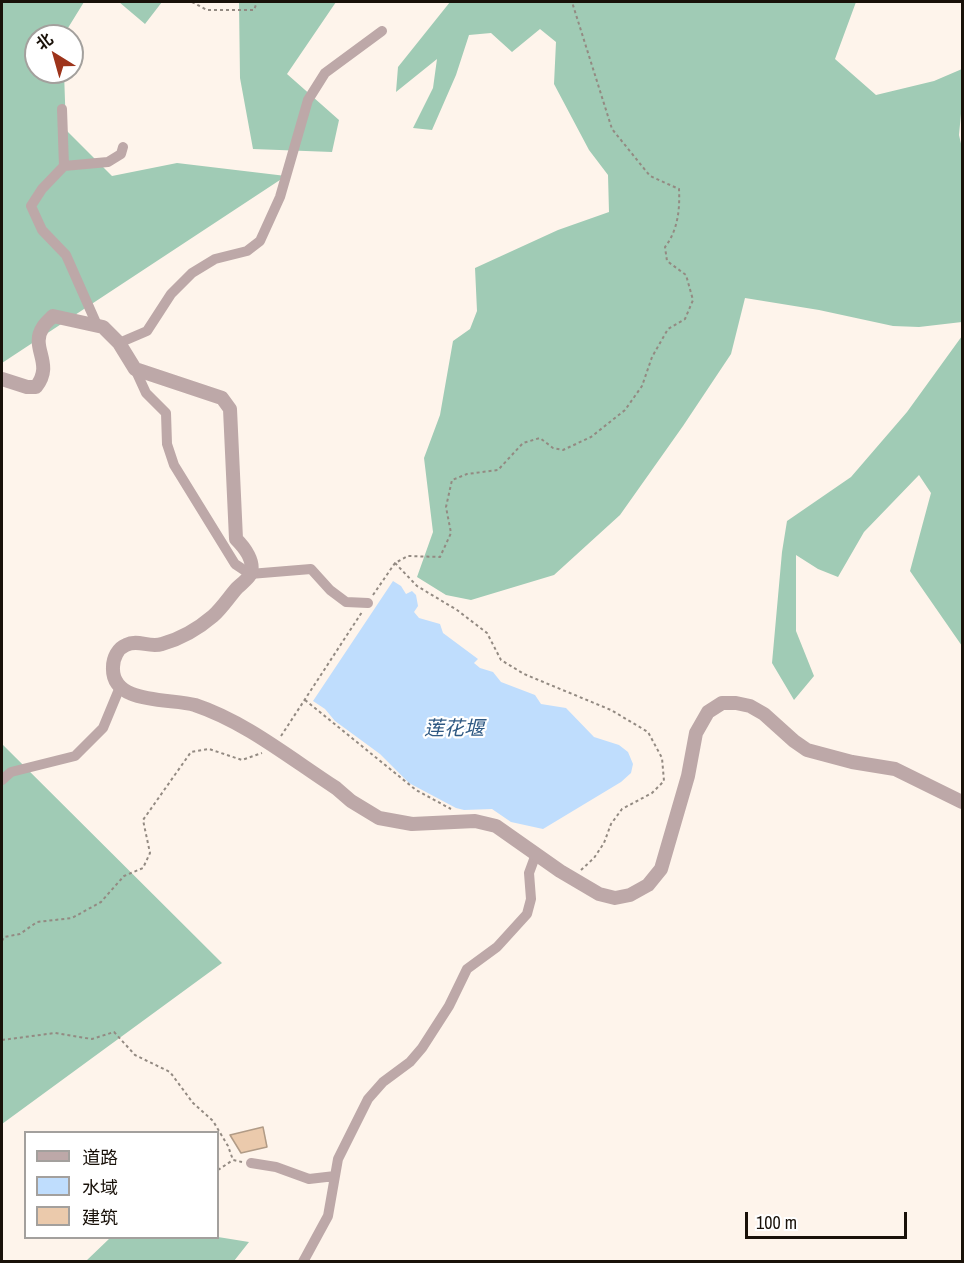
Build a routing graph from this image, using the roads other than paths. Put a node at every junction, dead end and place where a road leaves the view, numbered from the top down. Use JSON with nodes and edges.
{"nodes":[{"id":1,"x":382,"y":31,"type":"dead end"},
{"id":2,"x":62,"y":109,"type":"dead end"},
{"id":3,"x":123,"y":147,"type":"dead end"},
{"id":4,"x":64,"y":166,"type":"junction"},
{"id":5,"x":97,"y":325,"type":"junction"},
{"id":6,"x":119,"y":344,"type":"junction"},
{"id":7,"x":135,"y":369,"type":"junction"},
{"id":8,"x":2,"y":379,"type":"edge"},
{"id":9,"x":250,"y":574,"type":"junction"},
{"id":10,"x":368,"y":603,"type":"road end"},
{"id":11,"x":120,"y":687,"type":"junction"},
{"id":12,"x":2,"y":780,"type":"edge"},
{"id":13,"x":963,"y":802,"type":"edge"},
{"id":14,"x":536,"y":854,"type":"junction"},
{"id":15,"x":251,"y":1163,"type":"road end"},
{"id":16,"x":335,"y":1176,"type":"junction"},
{"id":17,"x":303,"y":1262,"type":"edge"}],
"edges":[{"from":1,"to":6,"type":"street"},
{"from":2,"to":4,"type":"street"},
{"from":3,"to":4,"type":"street"},
{"from":4,"to":5,"type":"street"},
{"from":5,"to":6,"type":"street"},
{"from":5,"to":8,"type":"street"},
{"from":6,"to":7,"type":"street"},
{"from":7,"to":9,"type":"street"},
{"from":7,"to":9,"type":"street"},
{"from":9,"to":10,"type":"street"},
{"from":9,"to":11,"type":"street"},
{"from":11,"to":12,"type":"street"},
{"from":11,"to":14,"type":"street"},
{"from":13,"to":14,"type":"street"},
{"from":14,"to":16,"type":"street"},
{"from":15,"to":16,"type":"street"},
{"from":16,"to":17,"type":"street"}]}
